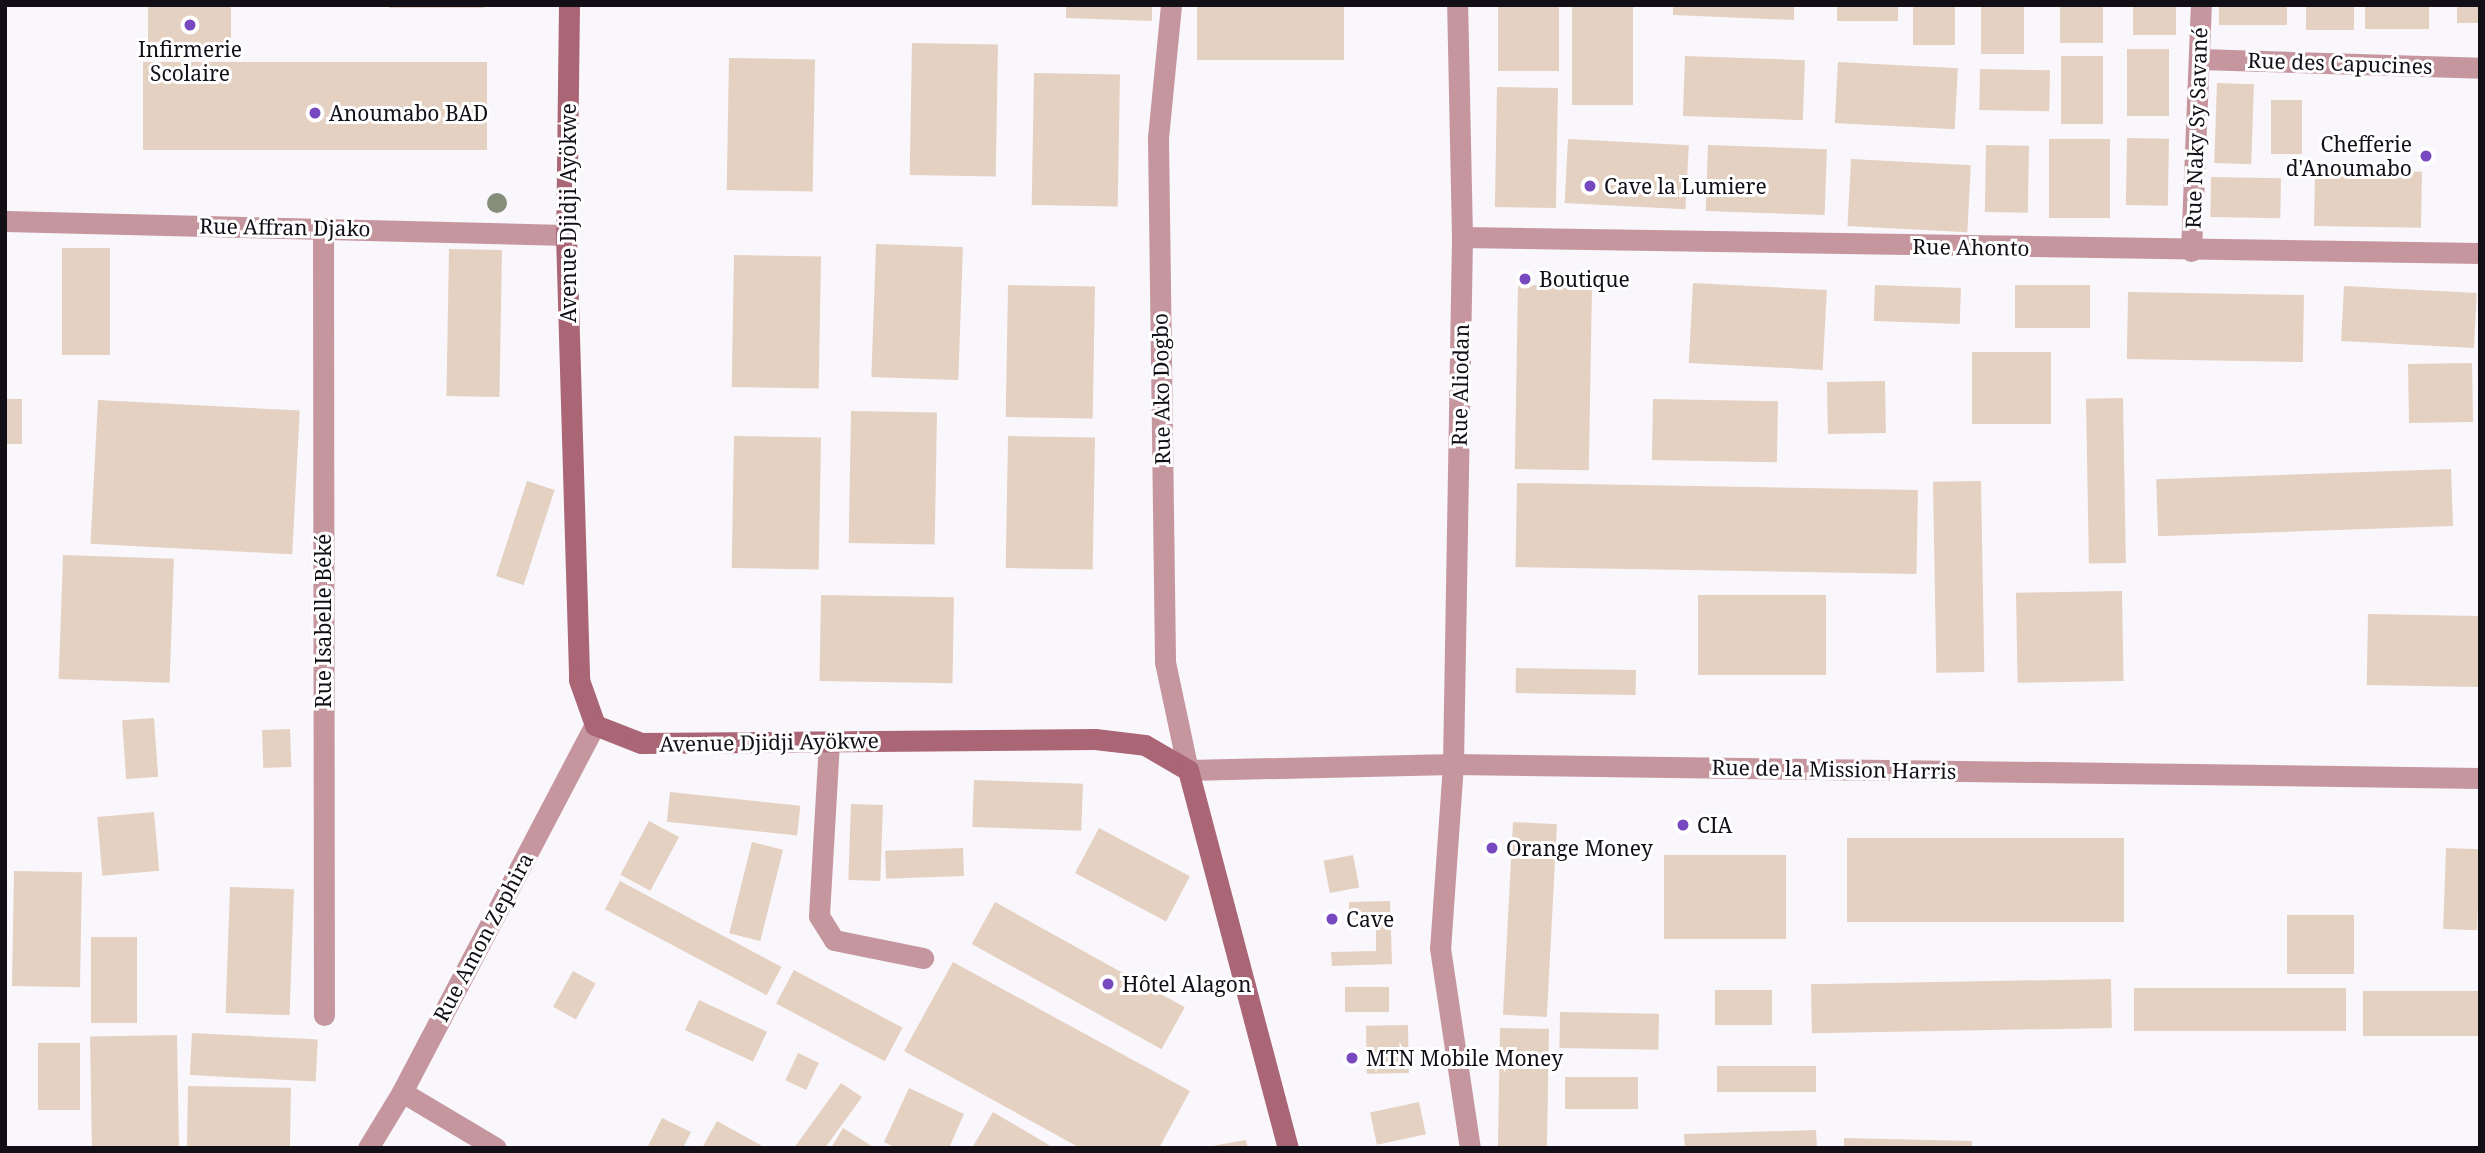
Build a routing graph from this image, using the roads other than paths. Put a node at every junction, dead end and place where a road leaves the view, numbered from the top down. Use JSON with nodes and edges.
{"nodes":[{"id":1,"x":569,"y":5,"type":"edge"},
{"id":2,"x":1171,"y":5,"type":"edge"},
{"id":3,"x":1457,"y":5,"type":"edge"},
{"id":4,"x":2201,"y":5,"type":"edge"},
{"id":5,"x":2200,"y":59,"type":"junction"},
{"id":6,"x":2480,"y":68,"type":"edge"},
{"id":7,"x":5,"y":221,"type":"edge"},
{"id":8,"x":323,"y":228,"type":"junction"},
{"id":9,"x":566,"y":235,"type":"junction"},
{"id":10,"x":1462,"y":237,"type":"junction"},
{"id":11,"x":2191,"y":251,"type":"junction"},
{"id":12,"x":2480,"y":253,"type":"edge"},
{"id":13,"x":595,"y":725,"type":"junction"},
{"id":14,"x":829,"y":742,"type":"junction"},
{"id":15,"x":1453,"y":764,"type":"junction"},
{"id":16,"x":1188,"y":770,"type":"junction"},
{"id":17,"x":2480,"y":778,"type":"edge"},
{"id":18,"x":923,"y":958,"type":"dead end"},
{"id":19,"x":324,"y":1015,"type":"dead end"},
{"id":20,"x":402,"y":1092,"type":"junction"},
{"id":21,"x":368,"y":1148,"type":"edge"},
{"id":22,"x":496,"y":1148,"type":"edge"},
{"id":23,"x":1288,"y":1148,"type":"edge"},
{"id":24,"x":1470,"y":1148,"type":"edge"}],
"edges":[{"from":1,"to":9,"type":"street","name":"Avenue Djidji Ayökwe"},
{"from":2,"to":16,"type":"street","name":"Rue Ako Dogbo"},
{"from":3,"to":10,"type":"street","name":"Rue Aliodan"},
{"from":4,"to":5,"type":"street","name":"Rue Naky Sy Savané"},
{"from":5,"to":6,"type":"street","name":"Rue des Capucines"},
{"from":5,"to":11,"type":"street","name":"Rue Naky Sy Savané"},
{"from":7,"to":8,"type":"street","name":"Rue Affran Djako"},
{"from":8,"to":9,"type":"street","name":"Rue Affran Djako"},
{"from":8,"to":19,"type":"street","name":"Rue Isabelle Béké"},
{"from":9,"to":13,"type":"street","name":"Avenue Djidji Ayökwe"},
{"from":10,"to":11,"type":"street","name":"Rue Ahonto"},
{"from":10,"to":15,"type":"street","name":"Rue Aliodan"},
{"from":11,"to":12,"type":"street","name":"Rue Ahonto"},
{"from":13,"to":14,"type":"street","name":"Avenue Djidji Ayökwe"},
{"from":13,"to":20,"type":"street","name":"Rue Amon Zephira"},
{"from":14,"to":16,"type":"street","name":"Avenue Djidji Ayökwe"},
{"from":14,"to":18,"type":"street"},
{"from":15,"to":16,"type":"street","name":"Rue de la Mission Harris"},
{"from":15,"to":17,"type":"street","name":"Rue de la Mission Harris"},
{"from":15,"to":24,"type":"street","name":"Rue Aliodan"},
{"from":16,"to":23,"type":"street"},
{"from":20,"to":21,"type":"street","name":"Rue Amon Zephira"},
{"from":20,"to":22,"type":"street"}]}
